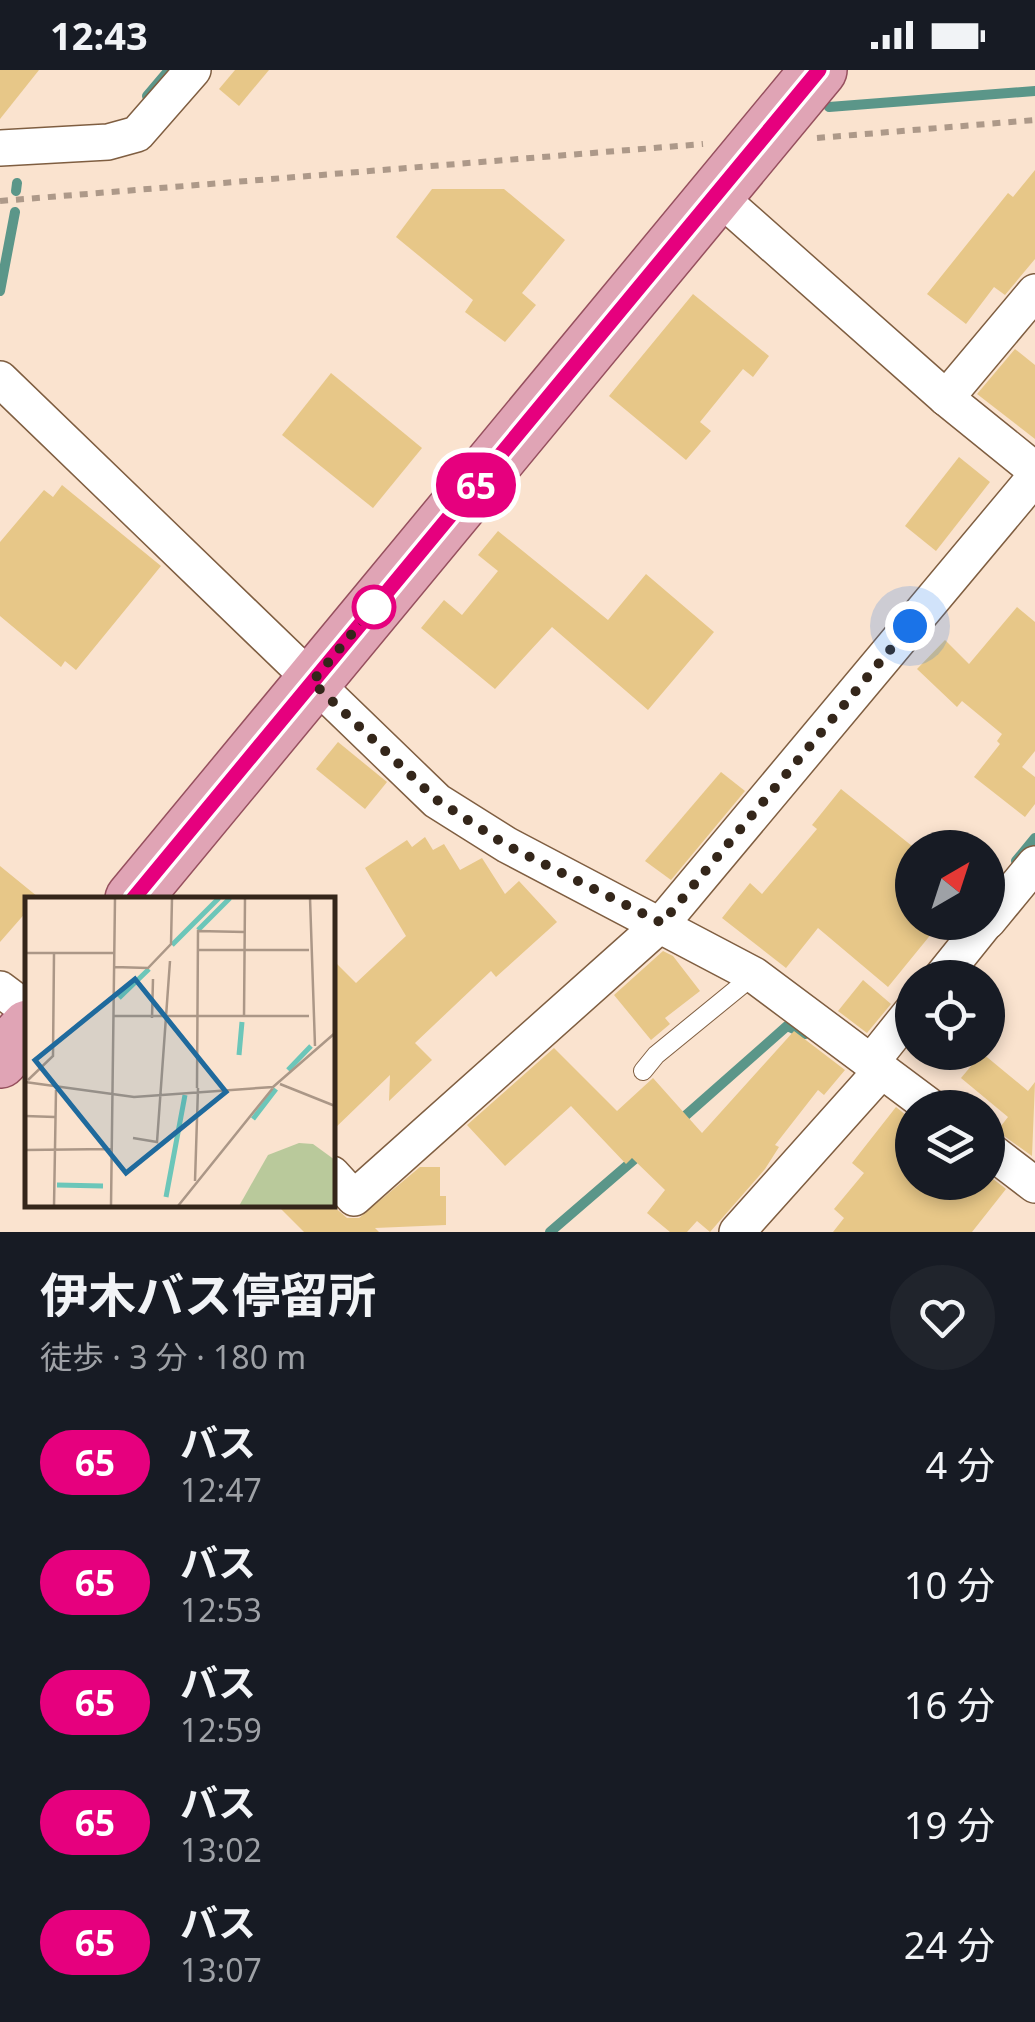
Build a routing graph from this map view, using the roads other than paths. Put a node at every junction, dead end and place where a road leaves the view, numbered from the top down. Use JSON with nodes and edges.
{"nodes":[{"id":1,"x":193,"y":70,"type":"edge"},
{"id":2,"x":819,"y":70,"type":"edge"},
{"id":3,"x":0,"y":148,"type":"edge"},
{"id":4,"x":716,"y":170,"type":"junction"},
{"id":5,"x":1035,"y":292,"type":"edge"},
{"id":6,"x":0,"y":378,"type":"edge"},
{"id":7,"x":946,"y":398,"type":"junction"},
{"id":8,"x":1035,"y":473,"type":"edge"},
{"id":9,"x":312,"y":682,"type":"junction"},
{"id":10,"x":1035,"y":864,"type":"edge"},
{"id":11,"x":135,"y":897,"type":"edge"},
{"id":12,"x":1005,"y":900,"type":"edge"},
{"id":13,"x":662,"y":923,"type":"junction"},
{"id":14,"x":972,"y":940,"type":"edge"},
{"id":15,"x":955,"y":960,"type":"edge"},
{"id":16,"x":754,"y":975,"type":"junction"},
{"id":17,"x":0,"y":988,"type":"edge"},
{"id":18,"x":25,"y":1008,"type":"edge"},
{"id":19,"x":25,"y":1031,"type":"edge"},
{"id":20,"x":895,"y":1038,"type":"edge"},
{"id":21,"x":0,"y":1060,"type":"edge"},
{"id":22,"x":877,"y":1065,"type":"junction"},
{"id":23,"x":643,"y":1071,"type":"dead end"},
{"id":24,"x":909,"y":1090,"type":"edge"},
{"id":25,"x":1005,"y":1162,"type":"edge"},
{"id":26,"x":335,"y":1177,"type":"edge"},
{"id":27,"x":1035,"y":1185,"type":"edge"},
{"id":28,"x":737,"y":1232,"type":"edge"}],
"edges":[{"from":1,"to":3,"type":"street"},
{"from":2,"to":4,"type":"main road"},
{"from":4,"to":7,"type":"street"},
{"from":4,"to":9,"type":"main road"},
{"from":5,"to":7,"type":"street"},
{"from":6,"to":9,"type":"street"},
{"from":7,"to":8,"type":"street"},
{"from":8,"to":13,"type":"street"},
{"from":9,"to":11,"type":"main road"},
{"from":9,"to":13,"type":"street"},
{"from":10,"to":12,"type":"street"},
{"from":13,"to":16,"type":"street"},
{"from":13,"to":26,"type":"street"},
{"from":14,"to":15,"type":"street"},
{"from":16,"to":22,"type":"street"},
{"from":16,"to":23,"type":"lane"},
{"from":17,"to":18,"type":"street"},
{"from":19,"to":21,"type":"main road"},
{"from":20,"to":22,"type":"street"},
{"from":22,"to":24,"type":"street"},
{"from":22,"to":28,"type":"street"},
{"from":25,"to":27,"type":"street"}]}
